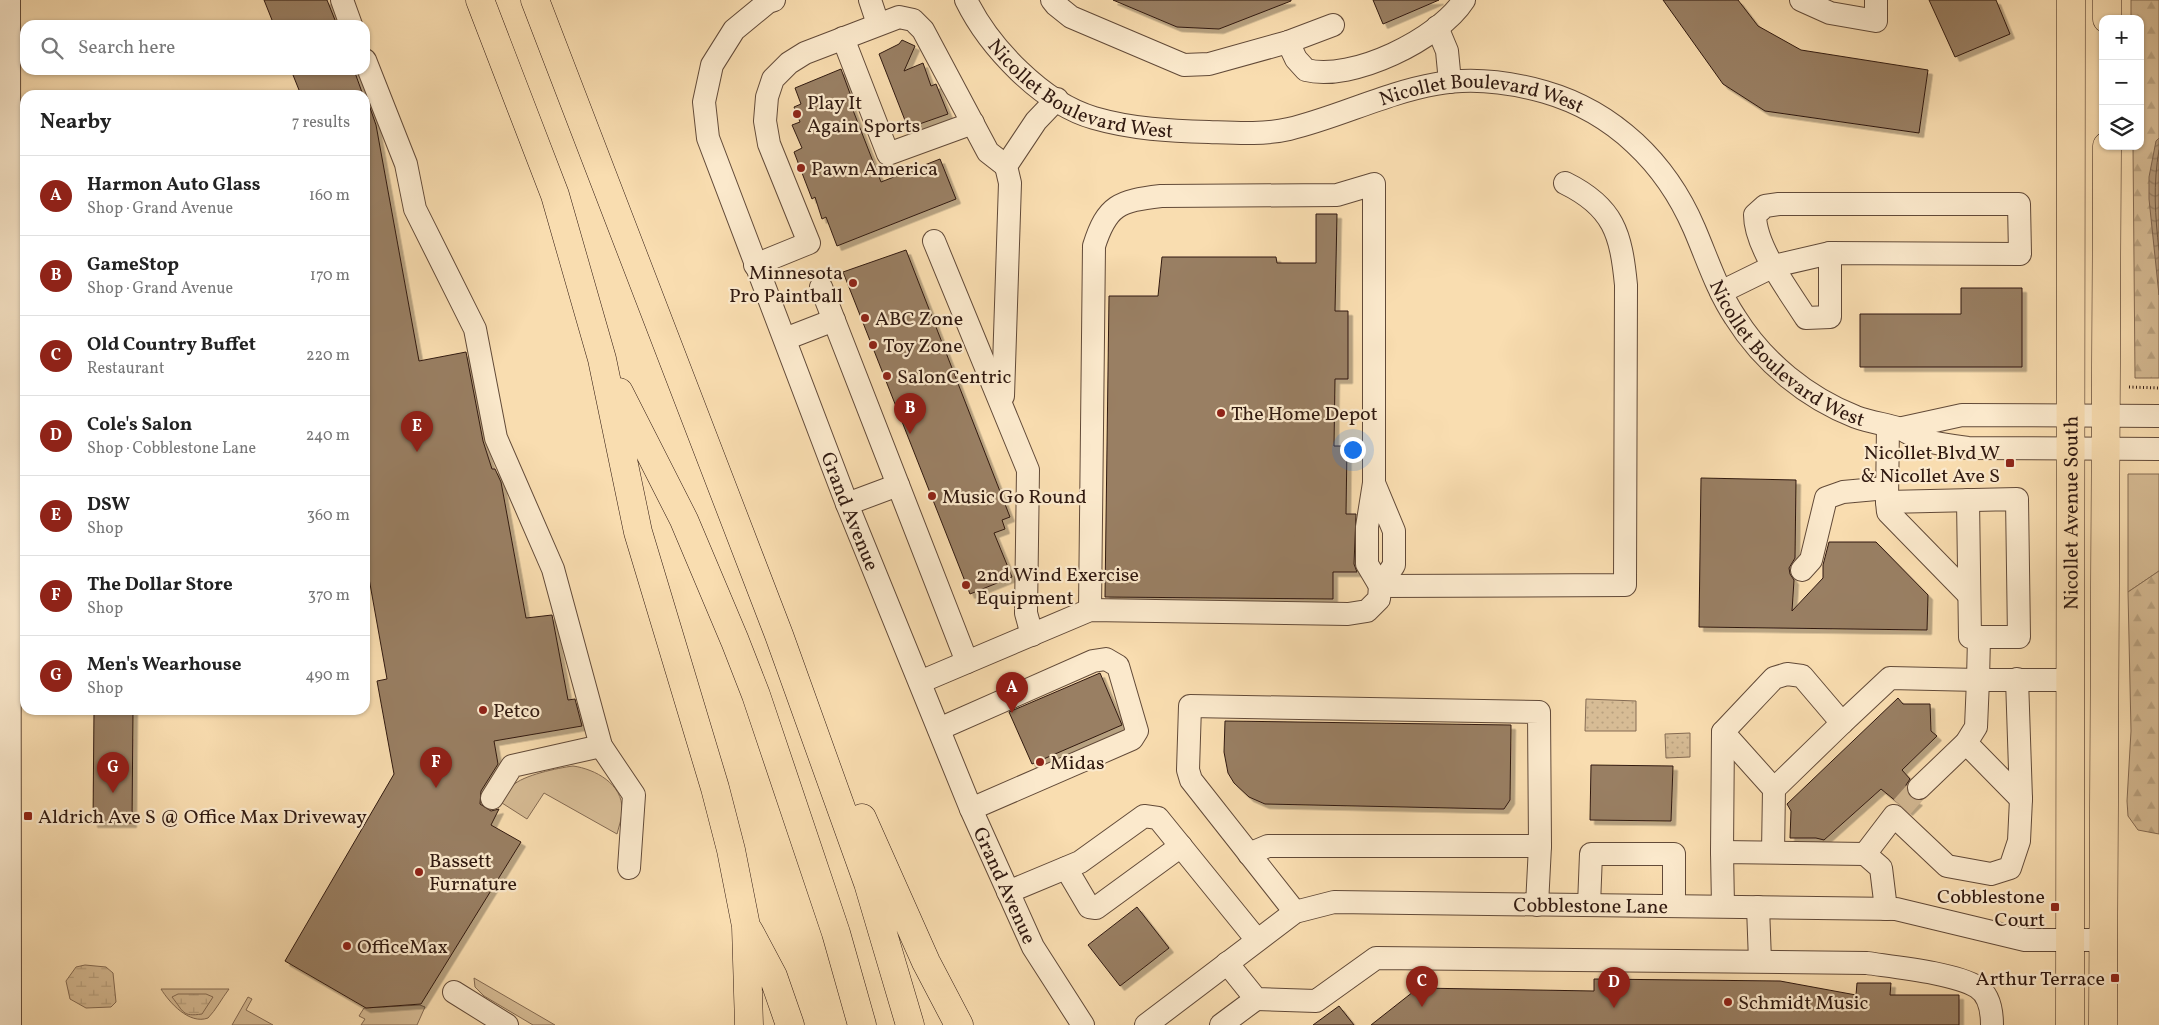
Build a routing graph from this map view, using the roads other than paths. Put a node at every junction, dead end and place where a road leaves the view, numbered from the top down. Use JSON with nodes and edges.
{"nodes":[{"id":1,"x":9,"y":0,"type":"edge"},
{"id":2,"x":342,"y":0,"type":"edge"},
{"id":3,"x":480,"y":0,"type":"edge"},
{"id":4,"x":535,"y":0,"type":"edge"},
{"id":5,"x":774,"y":0,"type":"edge"},
{"id":6,"x":870,"y":0,"type":"edge"},
{"id":7,"x":966,"y":0,"type":"edge"},
{"id":8,"x":1052,"y":0,"type":"edge"},
{"id":9,"x":1464,"y":0,"type":"edge"},
{"id":10,"x":1801,"y":0,"type":"edge"},
{"id":11,"x":1876,"y":0,"type":"edge"},
{"id":12,"x":2071,"y":0,"type":"edge"},
{"id":13,"x":2107,"y":0,"type":"edge"},
{"id":14,"x":2107,"y":15,"type":"edge"},
{"id":15,"x":349,"y":20,"type":"edge"},
{"id":16,"x":878,"y":24,"type":"junction"},
{"id":17,"x":1333,"y":25,"type":"dead end"},
{"id":18,"x":1437,"y":27,"type":"junction"},
{"id":19,"x":843,"y":38,"type":"junction"},
{"id":20,"x":1288,"y":42,"type":"junction"},
{"id":21,"x":370,"y":73,"type":"edge"},
{"id":22,"x":1450,"y":82,"type":"junction"},
{"id":23,"x":1057,"y":99,"type":"junction"},
{"id":24,"x":972,"y":123,"type":"junction"},
{"id":25,"x":2107,"y":150,"type":"edge"},
{"id":26,"x":1006,"y":166,"type":"junction"},
{"id":27,"x":1565,"y":183,"type":"dead end"},
{"id":28,"x":934,"y":241,"type":"dead end"},
{"id":29,"x":1830,"y":253,"type":"junction"},
{"id":30,"x":755,"y":265,"type":"junction"},
{"id":31,"x":1774,"y":266,"type":"junction"},
{"id":32,"x":5,"y":279,"type":"edge"},
{"id":33,"x":821,"y":287,"type":"dead end"},
{"id":34,"x":1721,"y":292,"type":"junction"},
{"id":35,"x":834,"y":320,"type":"junction"},
{"id":36,"x":785,"y":339,"type":"junction"},
{"id":37,"x":602,"y":359,"type":"junction"},
{"id":38,"x":1002,"y":403,"type":"junction"},
{"id":39,"x":2071,"y":415,"type":"junction"},
{"id":40,"x":2108,"y":416,"type":"junction"},
{"id":41,"x":2159,"y":416,"type":"edge"},
{"id":42,"x":1893,"y":427,"type":"junction"},
{"id":43,"x":2108,"y":449,"type":"junction"},
{"id":44,"x":2071,"y":450,"type":"junction"},
{"id":45,"x":2159,"y":450,"type":"edge"},
{"id":46,"x":898,"y":485,"type":"junction"},
{"id":47,"x":1887,"y":495,"type":"junction"},
{"id":48,"x":1968,"y":500,"type":"junction"},
{"id":49,"x":848,"y":504,"type":"junction"},
{"id":50,"x":1802,"y":570,"type":"dead end"},
{"id":51,"x":1380,"y":586,"type":"junction"},
{"id":52,"x":1970,"y":595,"type":"junction"},
{"id":53,"x":1090,"y":610,"type":"junction"},
{"id":54,"x":779,"y":634,"type":"junction"},
{"id":55,"x":1032,"y":634,"type":"junction"},
{"id":56,"x":1979,"y":636,"type":"junction"},
{"id":57,"x":967,"y":662,"type":"junction"},
{"id":58,"x":2017,"y":679,"type":"junction"},
{"id":59,"x":1978,"y":680,"type":"junction"},
{"id":60,"x":2071,"y":680,"type":"junction"},
{"id":61,"x":920,"y":682,"type":"junction"},
{"id":62,"x":1842,"y":723,"type":"junction"},
{"id":63,"x":939,"y":729,"type":"junction"},
{"id":64,"x":1723,"y":732,"type":"junction"},
{"id":65,"x":1966,"y":743,"type":"junction"},
{"id":66,"x":601,"y":746,"type":"junction"},
{"id":67,"x":1774,"y":788,"type":"junction"},
{"id":68,"x":1919,"y":788,"type":"tunnel mouth"},
{"id":69,"x":492,"y":798,"type":"dead end"},
{"id":70,"x":2021,"y":799,"type":"junction"},
{"id":71,"x":971,"y":809,"type":"junction"},
{"id":72,"x":1181,"y":846,"type":"junction"},
{"id":73,"x":1540,"y":846,"type":"junction"},
{"id":74,"x":1722,"y":852,"type":"junction"},
{"id":75,"x":1773,"y":852,"type":"junction"},
{"id":76,"x":1249,"y":854,"type":"junction"},
{"id":77,"x":1865,"y":854,"type":"junction"},
{"id":78,"x":629,"y":868,"type":"dead end"},
{"id":79,"x":1066,"y":868,"type":"junction"},
{"id":80,"x":1008,"y":892,"type":"junction"},
{"id":81,"x":5,"y":900,"type":"edge"},
{"id":82,"x":1674,"y":904,"type":"junction"},
{"id":83,"x":1537,"y":905,"type":"junction"},
{"id":84,"x":1589,"y":905,"type":"junction"},
{"id":85,"x":1723,"y":906,"type":"junction"},
{"id":86,"x":1758,"y":907,"type":"junction"},
{"id":87,"x":1886,"y":908,"type":"junction"},
{"id":88,"x":1296,"y":912,"type":"junction"},
{"id":89,"x":746,"y":926,"type":"junction"},
{"id":90,"x":1257,"y":940,"type":"junction"},
{"id":91,"x":2103,"y":940,"type":"junction"},
{"id":92,"x":2072,"y":941,"type":"junction"},
{"id":93,"x":1760,"y":961,"type":"junction"},
{"id":94,"x":1227,"y":963,"type":"junction"},
{"id":95,"x":454,"y":992,"type":"dead end"},
{"id":96,"x":1256,"y":999,"type":"junction"},
{"id":97,"x":10,"y":1025,"type":"edge"},
{"id":98,"x":507,"y":1025,"type":"edge"},
{"id":99,"x":749,"y":1025,"type":"edge"},
{"id":100,"x":790,"y":1025,"type":"edge"},
{"id":101,"x":862,"y":1025,"type":"edge"},
{"id":102,"x":910,"y":1025,"type":"edge"},
{"id":103,"x":959,"y":1025,"type":"edge"},
{"id":104,"x":1083,"y":1025,"type":"edge"},
{"id":105,"x":1146,"y":1025,"type":"edge"},
{"id":106,"x":1221,"y":1025,"type":"edge"},
{"id":107,"x":1992,"y":1025,"type":"edge"},
{"id":108,"x":2070,"y":1025,"type":"edge"},
{"id":109,"x":2103,"y":1025,"type":"edge"}],
"edges":[{"from":1,"to":32,"type":"street"},
{"from":2,"to":15,"type":"street"},
{"from":3,"to":37,"type":"main road"},
{"from":4,"to":54,"type":"main road"},
{"from":5,"to":30,"type":"street","name":"Grand Avenue"},
{"from":6,"to":16,"type":"street"},
{"from":7,"to":23,"type":"street","name":"Nicollet Boulevard West"},
{"from":8,"to":20,"type":"street"},
{"from":9,"to":18,"type":"street"},
{"from":10,"to":11,"type":"street"},
{"from":12,"to":39,"type":"main road","name":"Nicollet Avenue South"},
{"from":13,"to":14,"type":"main road"},
{"from":16,"to":19,"type":"street"},
{"from":16,"to":24,"type":"street"},
{"from":17,"to":20,"type":"street"},
{"from":18,"to":20,"type":"street"},
{"from":18,"to":22,"type":"street"},
{"from":19,"to":24,"type":"street"},
{"from":19,"to":30,"type":"street"},
{"from":21,"to":66,"type":"street"},
{"from":22,"to":23,"type":"street","name":"Nicollet Boulevard West"},
{"from":22,"to":34,"type":"street","name":"Nicollet Boulevard West"},
{"from":23,"to":26,"type":"street"},
{"from":24,"to":26,"type":"street"},
{"from":25,"to":40,"type":"main road","name":"Nicollet Avenue South"},
{"from":26,"to":38,"type":"street"},
{"from":27,"to":51,"type":"street"},
{"from":28,"to":38,"type":"street"},
{"from":29,"to":31,"type":"street"},
{"from":29,"to":31,"type":"street"},
{"from":29,"to":31,"type":"street"},
{"from":30,"to":36,"type":"street","name":"Grand Avenue"},
{"from":31,"to":34,"type":"street"},
{"from":32,"to":81,"type":"street"},
{"from":33,"to":35,"type":"street"},
{"from":34,"to":42,"type":"street","name":"Nicollet Boulevard West"},
{"from":35,"to":36,"type":"street"},
{"from":35,"to":46,"type":"street"},
{"from":36,"to":49,"type":"street","name":"Grand Avenue"},
{"from":37,"to":89,"type":"main road"},
{"from":37,"to":101,"type":"main road"},
{"from":38,"to":55,"type":"street"},
{"from":39,"to":40,"type":"street","name":"Nicollet Boulevard West"},
{"from":39,"to":42,"type":"street","name":"Nicollet Boulevard West"},
{"from":39,"to":44,"type":"main road","name":"Nicollet Avenue South"},
{"from":40,"to":41,"type":"street","name":"Nicollet Boulevard West"},
{"from":40,"to":43,"type":"main road","name":"Nicollet Avenue South"},
{"from":42,"to":44,"type":"street","name":"Nicollet Boulevard West"},
{"from":42,"to":47,"type":"street"},
{"from":43,"to":44,"type":"street","name":"Nicollet Boulevard West"},
{"from":43,"to":45,"type":"street","name":"Nicollet Boulevard West"},
{"from":43,"to":91,"type":"main road","name":"Nicollet Avenue South"},
{"from":44,"to":60,"type":"main road","name":"Nicollet Avenue South"},
{"from":46,"to":49,"type":"street"},
{"from":46,"to":57,"type":"street"},
{"from":47,"to":48,"type":"street"},
{"from":47,"to":50,"type":"street"},
{"from":47,"to":52,"type":"street"},
{"from":48,"to":52,"type":"street"},
{"from":48,"to":56,"type":"street"},
{"from":49,"to":61,"type":"street","name":"Grand Avenue"},
{"from":51,"to":53,"type":"street"},
{"from":51,"to":53,"type":"street"},
{"from":52,"to":56,"type":"street"},
{"from":53,"to":55,"type":"street"},
{"from":54,"to":102,"type":"main road"},
{"from":54,"to":103,"type":"main road"},
{"from":55,"to":57,"type":"street"},
{"from":56,"to":59,"type":"street"},
{"from":57,"to":61,"type":"street"},
{"from":58,"to":59,"type":"street"},
{"from":58,"to":60,"type":"street"},
{"from":58,"to":70,"type":"street"},
{"from":59,"to":62,"type":"street"},
{"from":59,"to":65,"type":"street"},
{"from":60,"to":92,"type":"main road","name":"Nicollet Avenue South"},
{"from":61,"to":63,"type":"street","name":"Grand Avenue"},
{"from":62,"to":64,"type":"street"},
{"from":62,"to":67,"type":"street"},
{"from":63,"to":71,"type":"street","name":"Grand Avenue"},
{"from":63,"to":71,"type":"street"},
{"from":64,"to":67,"type":"street"},
{"from":64,"to":74,"type":"street"},
{"from":65,"to":68,"type":"street"},
{"from":65,"to":70,"type":"street"},
{"from":66,"to":69,"type":"street"},
{"from":66,"to":78,"type":"street"},
{"from":67,"to":75,"type":"street"},
{"from":70,"to":77,"type":"street"},
{"from":71,"to":80,"type":"street","name":"Grand Avenue"},
{"from":72,"to":79,"type":"street"},
{"from":72,"to":79,"type":"street"},
{"from":72,"to":90,"type":"street"},
{"from":73,"to":76,"type":"street"},
{"from":73,"to":76,"type":"street"},
{"from":73,"to":83,"type":"street"},
{"from":74,"to":75,"type":"street"},
{"from":74,"to":85,"type":"street"},
{"from":75,"to":77,"type":"street"},
{"from":76,"to":88,"type":"street"},
{"from":77,"to":87,"type":"street"},
{"from":79,"to":80,"type":"street"},
{"from":80,"to":104,"type":"street","name":"Grand Avenue"},
{"from":81,"to":97,"type":"street"},
{"from":82,"to":84,"type":"street","name":"Cobblestone Lane"},
{"from":82,"to":84,"type":"street"},
{"from":82,"to":85,"type":"street","name":"Cobblestone Lane"},
{"from":83,"to":84,"type":"street","name":"Cobblestone Lane"},
{"from":83,"to":88,"type":"street","name":"Cobblestone Lane"},
{"from":85,"to":86,"type":"street","name":"Cobblestone Lane"},
{"from":86,"to":87,"type":"street","name":"Cobblestone Lane"},
{"from":86,"to":93,"type":"street"},
{"from":87,"to":92,"type":"street","name":"Cobblestone Lane"},
{"from":88,"to":90,"type":"street","name":"Cobblestone Lane"},
{"from":89,"to":99,"type":"main road"},
{"from":89,"to":100,"type":"main road"},
{"from":90,"to":94,"type":"street","name":"Cobblestone Lane"},
{"from":91,"to":92,"type":"street","name":"Cobblestone Lane"},
{"from":91,"to":109,"type":"main road","name":"Nicollet Avenue South"},
{"from":92,"to":108,"type":"main road","name":"Nicollet Avenue South"},
{"from":93,"to":96,"type":"street"},
{"from":93,"to":107,"type":"street"},
{"from":94,"to":96,"type":"street"},
{"from":94,"to":105,"type":"street","name":"Cobblestone Lane"},
{"from":95,"to":98,"type":"street"},
{"from":96,"to":106,"type":"street"}]}
